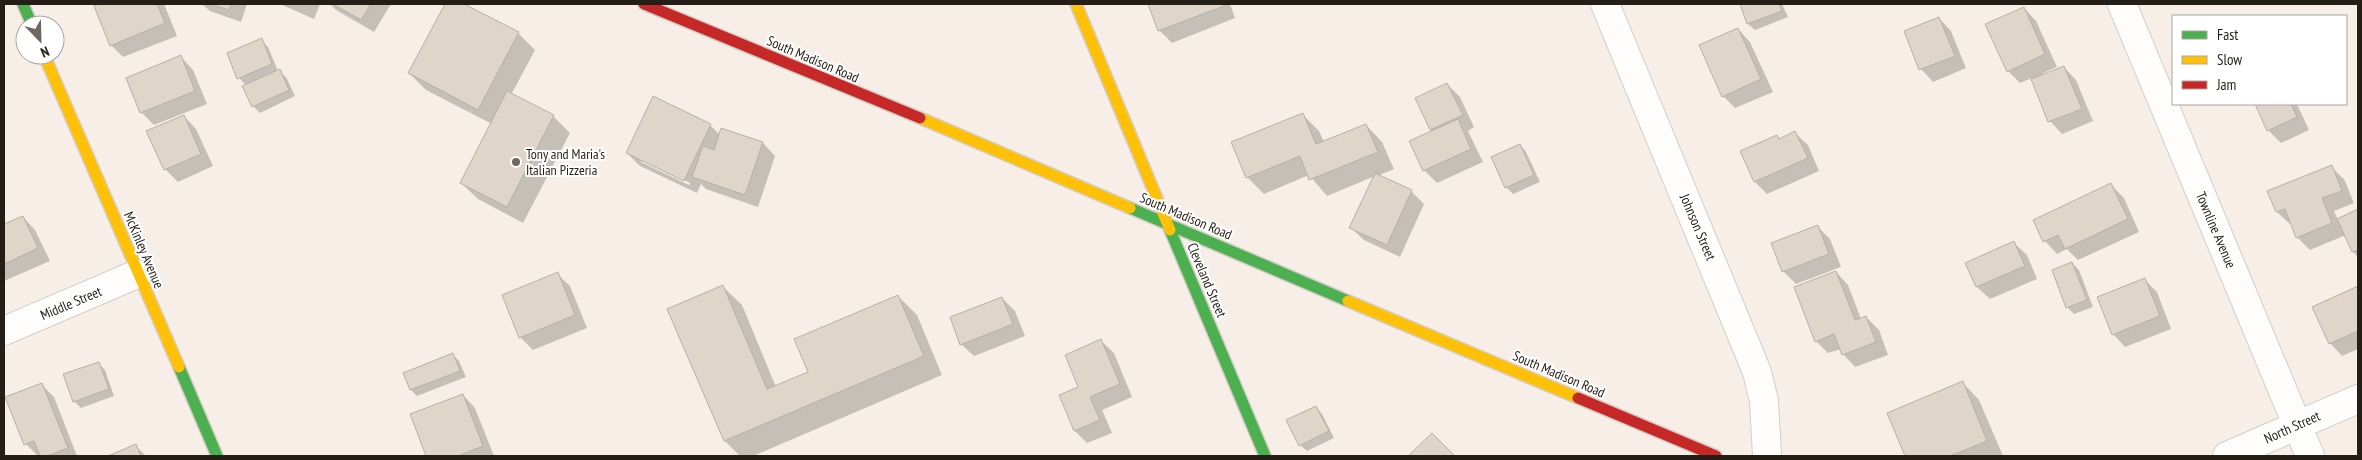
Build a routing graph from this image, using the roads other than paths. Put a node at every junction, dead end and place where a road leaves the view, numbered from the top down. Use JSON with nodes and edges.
{"nodes":[{"id":1,"x":644,"y":4,"type":"edge"},
{"id":2,"x":1076,"y":4,"type":"edge"},
{"id":3,"x":1605,"y":4,"type":"edge"},
{"id":4,"x":2122,"y":4,"type":"edge"},
{"id":5,"x":48,"y":65,"type":"edge"},
{"id":6,"x":1168,"y":225,"type":"junction"},
{"id":7,"x":138,"y":274,"type":"junction"},
{"id":8,"x":4,"y":331,"type":"edge"},
{"id":9,"x":2358,"y":399,"type":"edge"},
{"id":10,"x":2297,"y":424,"type":"junction"},
{"id":11,"x":217,"y":456,"type":"edge"},
{"id":12,"x":1265,"y":456,"type":"edge"},
{"id":13,"x":1716,"y":456,"type":"edge"},
{"id":14,"x":1767,"y":456,"type":"edge"},
{"id":15,"x":2226,"y":456,"type":"edge"},
{"id":16,"x":2310,"y":456,"type":"edge"}],
"edges":[{"from":1,"to":6,"type":"main road","name":"South Madison Road"},
{"from":2,"to":6,"type":"main road","name":"Cleveland Street"},
{"from":3,"to":14,"type":"street","name":"Johnson Street"},
{"from":4,"to":10,"type":"street","name":"Townline Avenue"},
{"from":5,"to":7,"type":"main road","name":"McKinley Avenue"},
{"from":6,"to":12,"type":"main road","name":"Cleveland Street"},
{"from":6,"to":13,"type":"main road","name":"South Madison Road"},
{"from":7,"to":8,"type":"street","name":"Middle Street"},
{"from":7,"to":11,"type":"main road","name":"McKinley Avenue"},
{"from":9,"to":10,"type":"street","name":"North Street"},
{"from":10,"to":15,"type":"street","name":"North Street"},
{"from":10,"to":16,"type":"street","name":"Townline Avenue"}]}
